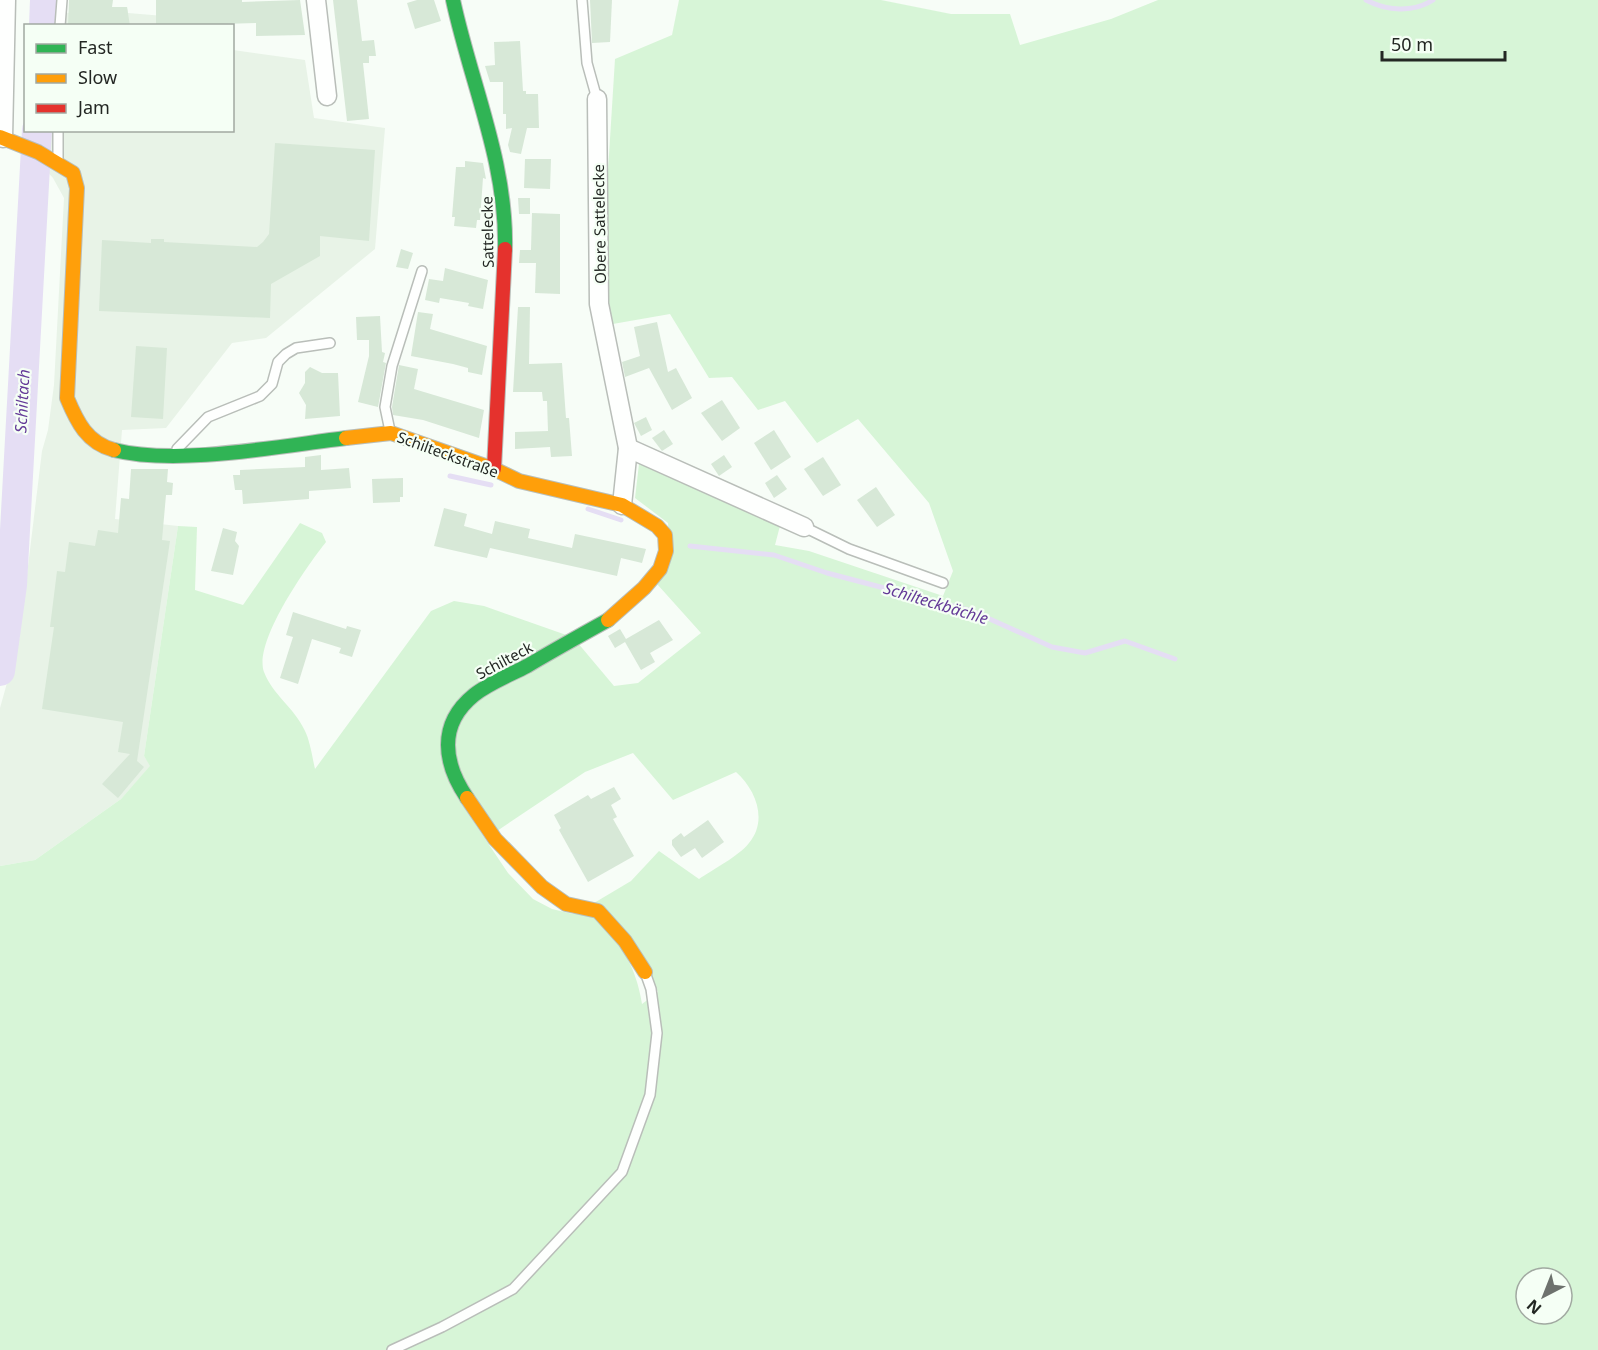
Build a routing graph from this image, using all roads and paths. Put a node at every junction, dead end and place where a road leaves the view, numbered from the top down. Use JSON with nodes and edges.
{"nodes":[{"id":1,"x":6,"y":0,"type":"edge"},
{"id":2,"x":62,"y":0,"type":"edge"},
{"id":3,"x":316,"y":0,"type":"edge"},
{"id":4,"x":453,"y":0,"type":"edge"},
{"id":5,"x":582,"y":0,"type":"edge"},
{"id":6,"x":60,"y":24,"type":"edge"},
{"id":7,"x":327,"y":96,"type":"dead end"},
{"id":8,"x":597,"y":99,"type":"joint"},
{"id":9,"x":58,"y":132,"type":"edge"},
{"id":10,"x":7,"y":139,"type":"edge"},
{"id":11,"x":58,"y":164,"type":"junction"},
{"id":12,"x":422,"y":270,"type":"dead end"},
{"id":13,"x":330,"y":343,"type":"dead end"},
{"id":14,"x":390,"y":434,"type":"junction"},
{"id":15,"x":628,"y":447,"type":"junction"},
{"id":16,"x":171,"y":456,"type":"junction"},
{"id":17,"x":494,"y":469,"type":"junction"},
{"id":18,"x":622,"y":505,"type":"junction"},
{"id":19,"x":804,"y":527,"type":"joint"},
{"id":20,"x":943,"y":584,"type":"dead end"},
{"id":21,"x":645,"y":972,"type":"joint"},
{"id":22,"x":392,"y":1350,"type":"edge"}],
"edges":[{"from":1,"to":10,"type":"street"},
{"from":2,"to":6,"type":"lane"},
{"from":3,"to":7,"type":"street"},
{"from":4,"to":17,"type":"street","name":"Sattelecke"},
{"from":5,"to":8,"type":"lane","name":"Obere Sattelecke"},
{"from":8,"to":15,"type":"street","name":"Obere Sattelecke"},
{"from":9,"to":11,"type":"lane"},
{"from":10,"to":11,"type":"street"},
{"from":11,"to":16,"type":"street","name":"Schilteckstraße"},
{"from":12,"to":14,"type":"lane"},
{"from":13,"to":16,"type":"lane"},
{"from":14,"to":16,"type":"street","name":"Schilteckstraße"},
{"from":14,"to":17,"type":"street","name":"Schilteckstraße"},
{"from":15,"to":18,"type":"street"},
{"from":15,"to":19,"type":"street"},
{"from":17,"to":18,"type":"street","name":"Schilteckstraße"},
{"from":18,"to":21,"type":"street","name":"Schilteck"},
{"from":19,"to":20,"type":"lane"},
{"from":21,"to":22,"type":"lane"}]}
